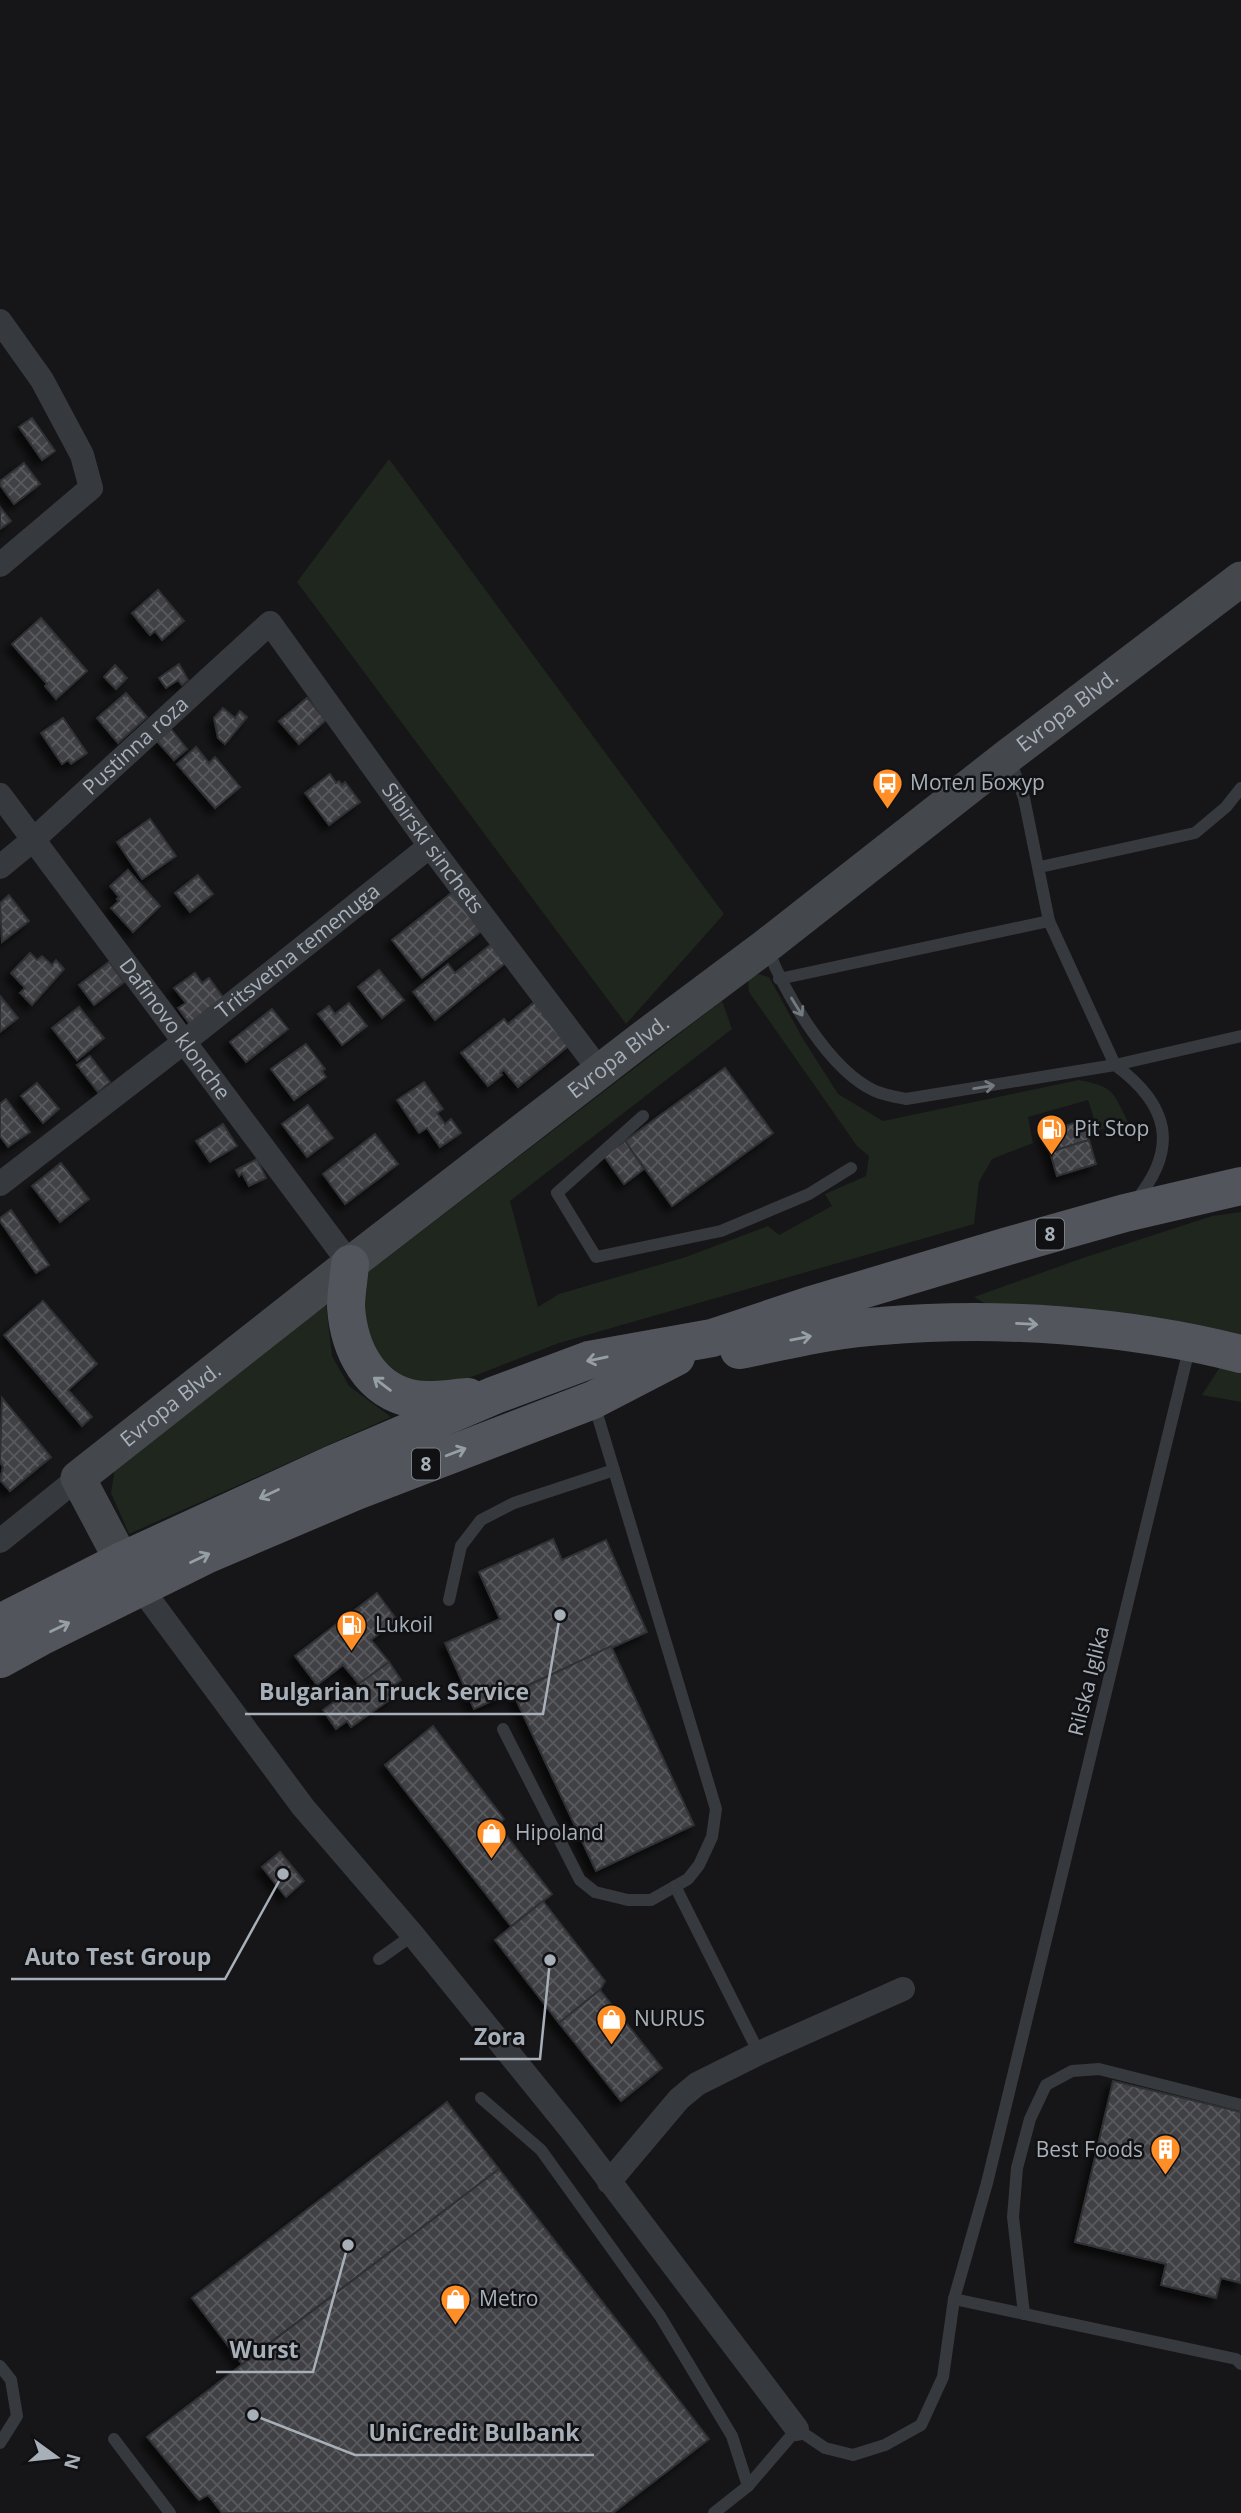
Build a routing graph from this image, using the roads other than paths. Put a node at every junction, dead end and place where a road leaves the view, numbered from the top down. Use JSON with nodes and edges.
{"nodes":[{"id":1,"x":0,"y":321,"type":"edge"},
{"id":2,"x":0,"y":565,"type":"edge"},
{"id":3,"x":1241,"y":579,"type":"edge"},
{"id":4,"x":270,"y":622,"type":"joint"},
{"id":5,"x":1008,"y":756,"type":"junction"},
{"id":6,"x":1241,"y":788,"type":"edge"},
{"id":7,"x":0,"y":795,"type":"edge"},
{"id":8,"x":34,"y":839,"type":"junction"},
{"id":9,"x":430,"y":846,"type":"junction"},
{"id":10,"x":0,"y":867,"type":"edge"},
{"id":11,"x":1040,"y":867,"type":"junction"},
{"id":12,"x":1049,"y":920,"type":"junction"},
{"id":13,"x":766,"y":946,"type":"junction"},
{"id":14,"x":779,"y":979,"type":"junction"},
{"id":15,"x":1241,"y":1036,"type":"edge"},
{"id":16,"x":184,"y":1042,"type":"junction"},
{"id":17,"x":1115,"y":1065,"type":"junction"},
{"id":18,"x":600,"y":1071,"type":"junction"},
{"id":19,"x":643,"y":1116,"type":"dead end"},
{"id":20,"x":851,"y":1168,"type":"dead end"},
{"id":21,"x":0,"y":1184,"type":"edge"},
{"id":22,"x":1241,"y":1186,"type":"edge"},
{"id":23,"x":1125,"y":1213,"type":"junction"},
{"id":24,"x":350,"y":1264,"type":"junction"},
{"id":25,"x":712,"y":1338,"type":"junction"},
{"id":26,"x":1191,"y":1341,"type":"junction"},
{"id":27,"x":1241,"y":1354,"type":"edge"},
{"id":28,"x":661,"y":1364,"type":"junction"},
{"id":29,"x":495,"y":1395,"type":"junction"},
{"id":30,"x":593,"y":1400,"type":"junction"},
{"id":31,"x":614,"y":1470,"type":"junction"},
{"id":32,"x":78,"y":1478,"type":"junction"},
{"id":33,"x":4,"y":1531,"type":"edge"},
{"id":34,"x":131,"y":1574,"type":"junction"},
{"id":35,"x":449,"y":1600,"type":"dead end"},
{"id":36,"x":0,"y":1623,"type":"edge"},
{"id":37,"x":0,"y":1658,"type":"edge"},
{"id":38,"x":503,"y":1728,"type":"dead end"},
{"id":39,"x":675,"y":1886,"type":"junction"},
{"id":40,"x":413,"y":1935,"type":"junction"},
{"id":41,"x":379,"y":1959,"type":"dead end"},
{"id":42,"x":903,"y":1989,"type":"dead end"},
{"id":43,"x":759,"y":2053,"type":"junction"},
{"id":44,"x":481,"y":2098,"type":"dead end"},
{"id":45,"x":1241,"y":2105,"type":"edge"},
{"id":46,"x":609,"y":2182,"type":"junction"},
{"id":47,"x":954,"y":2299,"type":"junction"},
{"id":48,"x":1024,"y":2314,"type":"junction"},
{"id":49,"x":1239,"y":2359,"type":"edge"},
{"id":50,"x":0,"y":2366,"type":"edge"},
{"id":51,"x":797,"y":2429,"type":"junction"},
{"id":52,"x":114,"y":2439,"type":"dead end"},
{"id":53,"x":0,"y":2443,"type":"edge"},
{"id":54,"x":748,"y":2486,"type":"junction"},
{"id":55,"x":170,"y":2513,"type":"edge"},
{"id":56,"x":714,"y":2513,"type":"edge"}],
"edges":[{"from":1,"to":2,"type":"street"},
{"from":3,"to":5,"type":"street","name":"Evropa Blvd."},
{"from":4,"to":8,"type":"street","name":"Pustinna roza"},
{"from":4,"to":9,"type":"street","name":"Sibirski sinchets"},
{"from":5,"to":11,"type":"lane"},
{"from":5,"to":13,"type":"street","name":"Evropa Blvd."},
{"from":6,"to":11,"type":"lane"},
{"from":7,"to":8,"type":"street","name":"Dafinovo klonche"},
{"from":8,"to":10,"type":"street","name":"Pustinna roza"},
{"from":8,"to":16,"type":"street","name":"Dafinovo klonche"},
{"from":9,"to":16,"type":"street","name":"Tritsvetna temenuga"},
{"from":9,"to":18,"type":"street","name":"Sibirski sinchets"},
{"from":11,"to":12,"type":"lane"},
{"from":12,"to":14,"type":"lane"},
{"from":12,"to":17,"type":"lane"},
{"from":13,"to":14,"type":"lane"},
{"from":13,"to":18,"type":"street","name":"Evropa Blvd."},
{"from":14,"to":17,"type":"lane","one_way":true},
{"from":15,"to":17,"type":"lane"},
{"from":16,"to":21,"type":"street","name":"Tritsvetna temenuga"},
{"from":16,"to":24,"type":"street","name":"Dafinovo klonche"},
{"from":17,"to":23,"type":"lane"},
{"from":18,"to":24,"type":"street","name":"Evropa Blvd."},
{"from":19,"to":20,"type":"lane"},
{"from":22,"to":23,"type":"main road","number":"8"},
{"from":23,"to":25,"type":"main road","number":"8"},
{"from":29,"to":24,"type":"main road","one_way":true},
{"from":24,"to":32,"type":"street","name":"Evropa Blvd."},
{"from":25,"to":28,"type":"main road","number":"8"},
{"from":25,"to":29,"type":"main road","number":"8","one_way":true},
{"from":26,"to":27,"type":"main road"},
{"from":28,"to":26,"type":"main road","one_way":true},
{"from":26,"to":47,"type":"lane","name":"Rilska Iglika"},
{"from":28,"to":30,"type":"main road","number":"8"},
{"from":29,"to":34,"type":"main road","number":"8","one_way":true},
{"from":30,"to":31,"type":"lane"},
{"from":34,"to":30,"type":"main road","number":"8","one_way":true},
{"from":31,"to":35,"type":"lane"},
{"from":31,"to":39,"type":"lane"},
{"from":32,"to":33,"type":"street","name":"Evropa Blvd."},
{"from":32,"to":34,"type":"street"},
{"from":34,"to":36,"type":"main road","number":"8"},
{"from":37,"to":34,"type":"main road","number":"8","one_way":true},
{"from":34,"to":40,"type":"street"},
{"from":38,"to":39,"type":"lane"},
{"from":39,"to":43,"type":"lane"},
{"from":40,"to":41,"type":"lane"},
{"from":40,"to":46,"type":"street"},
{"from":42,"to":43,"type":"street"},
{"from":43,"to":46,"type":"street"},
{"from":44,"to":54,"type":"lane"},
{"from":45,"to":48,"type":"lane"},
{"from":46,"to":51,"type":"street"},
{"from":47,"to":48,"type":"lane"},
{"from":47,"to":51,"type":"lane","name":"Rilska Iglika"},
{"from":48,"to":49,"type":"lane"},
{"from":50,"to":53,"type":"lane"},
{"from":51,"to":54,"type":"lane"},
{"from":52,"to":55,"type":"lane"},
{"from":54,"to":56,"type":"lane"}]}
